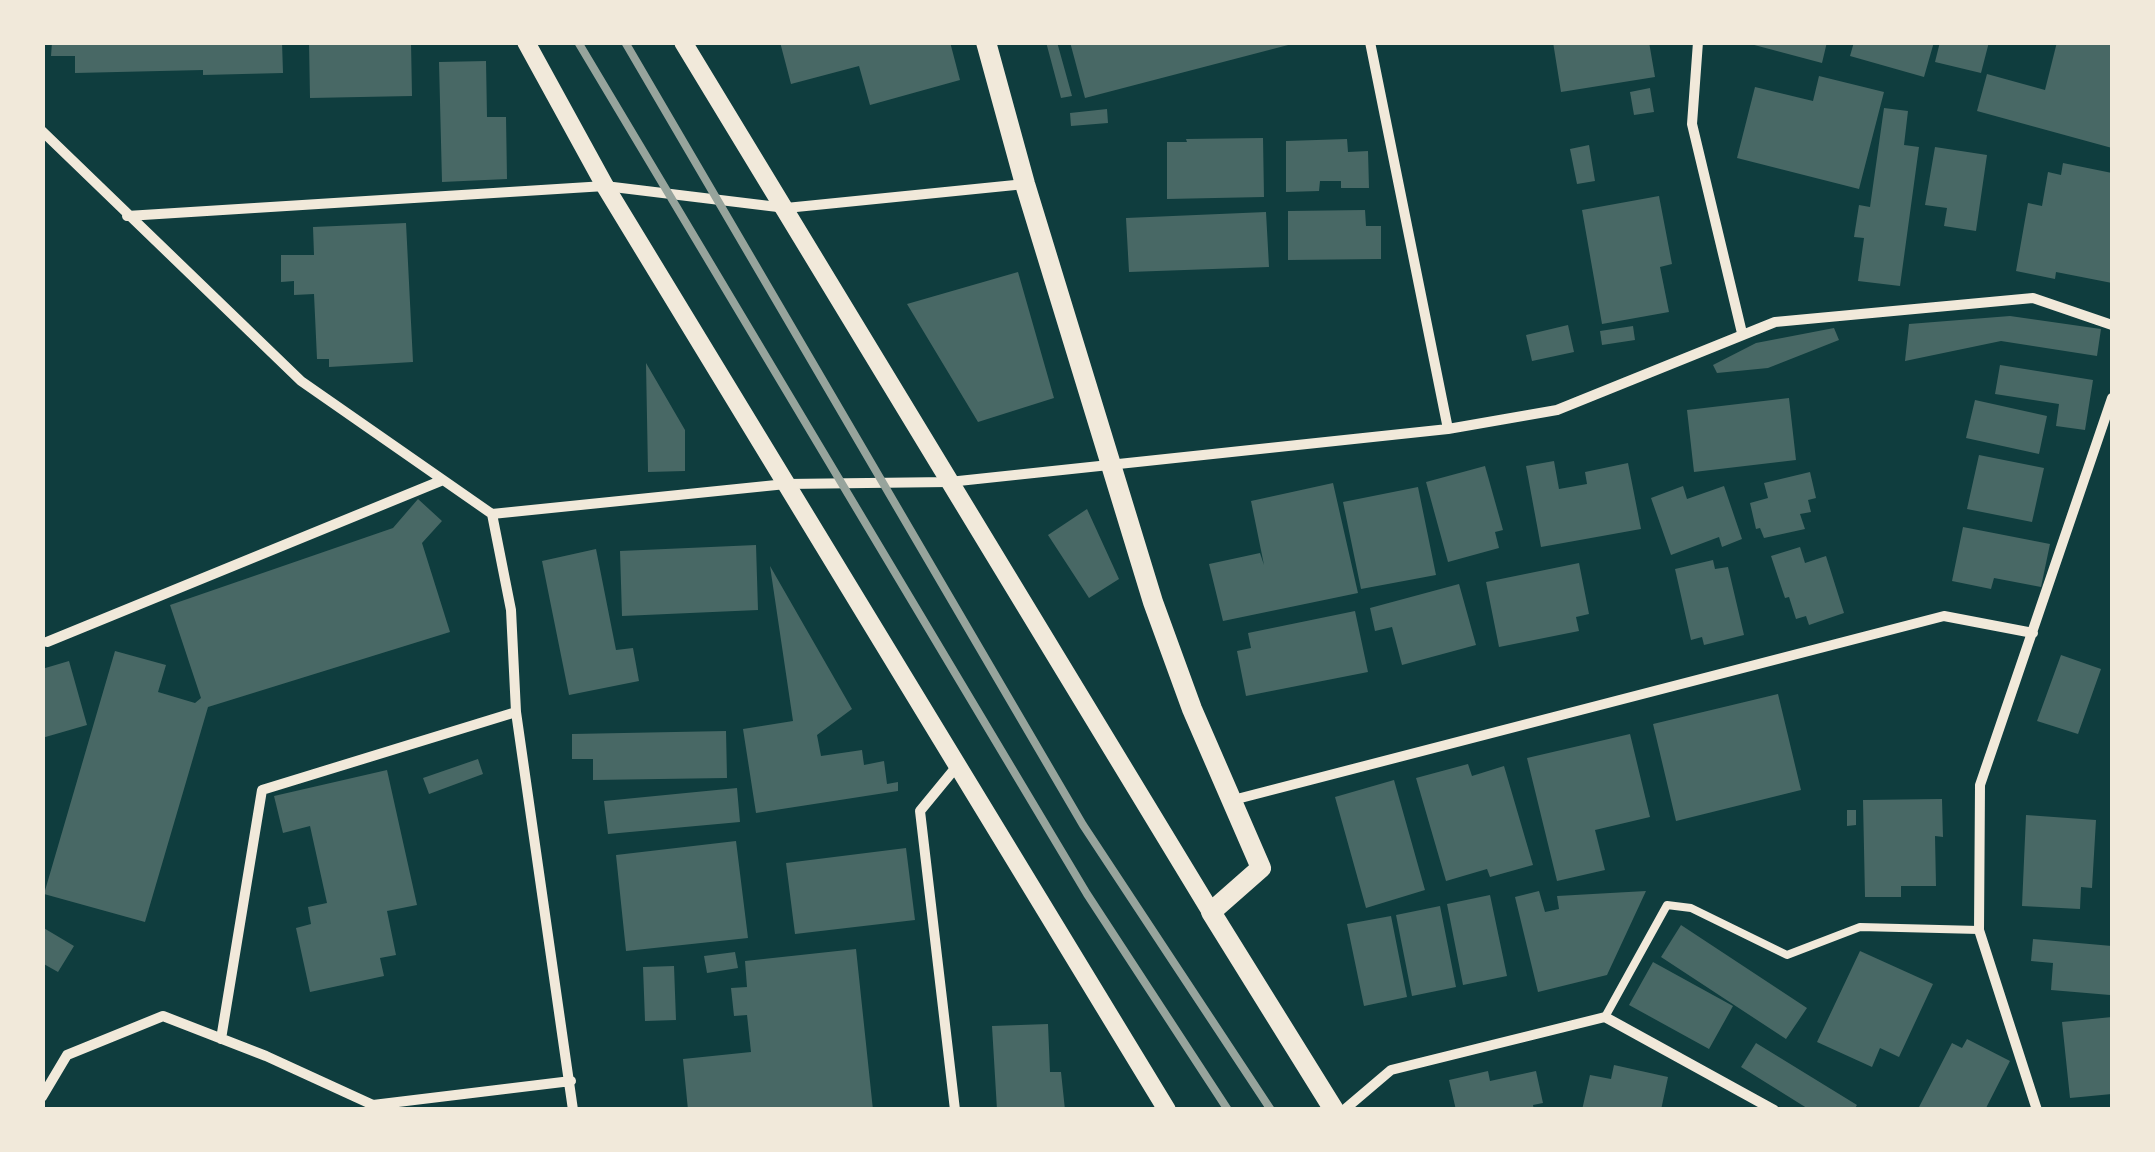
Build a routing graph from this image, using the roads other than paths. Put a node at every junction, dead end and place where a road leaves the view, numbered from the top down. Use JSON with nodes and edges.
{"nodes":[{"id":1,"x":526,"y":42,"type":"edge"},
{"id":2,"x":683,"y":42,"type":"edge"},
{"id":3,"x":986,"y":42,"type":"edge"},
{"id":4,"x":1370,"y":42,"type":"edge"},
{"id":5,"x":1698,"y":42,"type":"edge"},
{"id":6,"x":42,"y":131,"type":"edge"},
{"id":7,"x":1025,"y":184,"type":"junction"},
{"id":8,"x":605,"y":186,"type":"junction"},
{"id":9,"x":786,"y":208,"type":"junction"},
{"id":10,"x":127,"y":216,"type":"junction"},
{"id":11,"x":2112,"y":325,"type":"edge"},
{"id":12,"x":1742,"y":333,"type":"junction"},
{"id":13,"x":2112,"y":398,"type":"edge"},
{"id":14,"x":1448,"y":429,"type":"junction"},
{"id":15,"x":1110,"y":467,"type":"junction"},
{"id":16,"x":443,"y":480,"type":"junction"},
{"id":17,"x":949,"y":482,"type":"junction"},
{"id":18,"x":786,"y":484,"type":"junction"},
{"id":19,"x":492,"y":514,"type":"junction"},
{"id":20,"x":2034,"y":632,"type":"junction"},
{"id":21,"x":47,"y":642,"type":"dead end"},
{"id":22,"x":516,"y":712,"type":"junction"},
{"id":23,"x":957,"y":766,"type":"junction"},
{"id":24,"x":1233,"y":800,"type":"junction"},
{"id":25,"x":1212,"y":912,"type":"junction"},
{"id":26,"x":1979,"y":930,"type":"junction"},
{"id":27,"x":1604,"y":1017,"type":"junction"},
{"id":28,"x":221,"y":1039,"type":"junction"},
{"id":29,"x":571,"y":1081,"type":"junction"},
{"id":30,"x":42,"y":1097,"type":"edge"},
{"id":31,"x":573,"y":1110,"type":"edge"},
{"id":32,"x":955,"y":1110,"type":"edge"},
{"id":33,"x":1167,"y":1110,"type":"edge"},
{"id":34,"x":1334,"y":1110,"type":"edge"},
{"id":35,"x":1344,"y":1110,"type":"edge"},
{"id":36,"x":1774,"y":1110,"type":"edge"},
{"id":37,"x":2037,"y":1110,"type":"edge"}],
"edges":[{"from":1,"to":8,"type":"street"},
{"from":2,"to":9,"type":"street"},
{"from":3,"to":7,"type":"main road"},
{"from":4,"to":14,"type":"street"},
{"from":5,"to":12,"type":"street"},
{"from":6,"to":10,"type":"street"},
{"from":7,"to":9,"type":"street"},
{"from":7,"to":15,"type":"main road"},
{"from":8,"to":9,"type":"street"},
{"from":8,"to":10,"type":"street"},
{"from":8,"to":18,"type":"street"},
{"from":9,"to":17,"type":"street"},
{"from":10,"to":16,"type":"street"},
{"from":11,"to":12,"type":"street"},
{"from":12,"to":14,"type":"street"},
{"from":13,"to":20,"type":"street"},
{"from":14,"to":15,"type":"street"},
{"from":15,"to":17,"type":"street"},
{"from":15,"to":24,"type":"main road"},
{"from":16,"to":19,"type":"street"},
{"from":16,"to":21,"type":"street"},
{"from":17,"to":18,"type":"street"},
{"from":17,"to":25,"type":"street"},
{"from":18,"to":19,"type":"street"},
{"from":18,"to":23,"type":"street"},
{"from":19,"to":22,"type":"street"},
{"from":20,"to":24,"type":"street"},
{"from":20,"to":26,"type":"street"},
{"from":22,"to":28,"type":"street"},
{"from":22,"to":29,"type":"street"},
{"from":23,"to":32,"type":"street"},
{"from":23,"to":33,"type":"street"},
{"from":24,"to":25,"type":"main road"},
{"from":25,"to":34,"type":"main road"},
{"from":26,"to":27,"type":"lane"},
{"from":26,"to":37,"type":"street"},
{"from":27,"to":35,"type":"street"},
{"from":27,"to":36,"type":"street"},
{"from":28,"to":29,"type":"street"},
{"from":28,"to":30,"type":"street"},
{"from":29,"to":31,"type":"street"}]}
